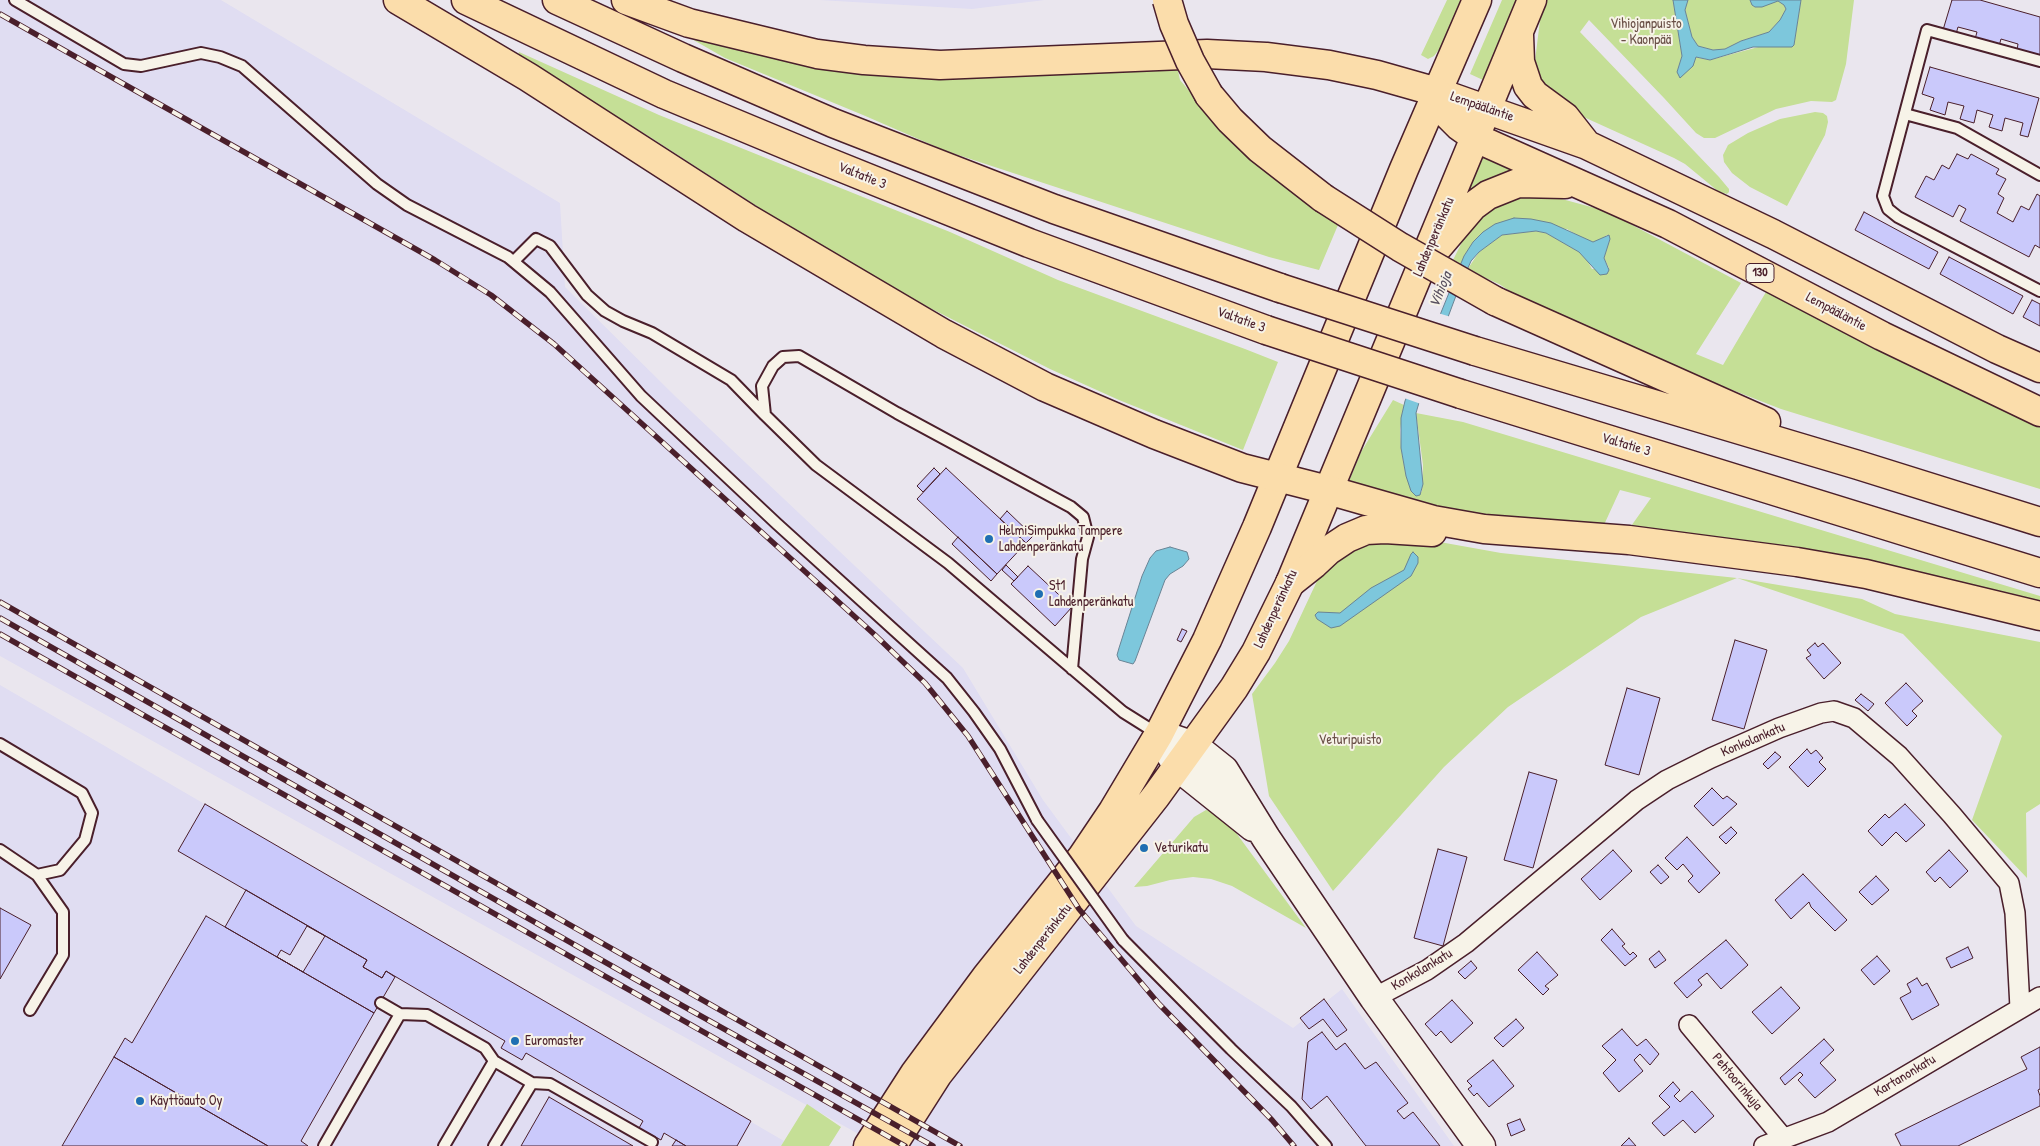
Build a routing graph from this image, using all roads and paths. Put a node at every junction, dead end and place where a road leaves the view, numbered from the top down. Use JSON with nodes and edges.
{"nodes":[{"id":1,"x":15,"y":0,"type":"edge"},
{"id":2,"x":398,"y":0,"type":"edge"},
{"id":3,"x":466,"y":0,"type":"edge"},
{"id":4,"x":557,"y":0,"type":"edge"},
{"id":5,"x":626,"y":0,"type":"edge"},
{"id":6,"x":1167,"y":0,"type":"edge"},
{"id":7,"x":1477,"y":0,"type":"edge"},
{"id":8,"x":1532,"y":0,"type":"edge"},
{"id":9,"x":1520,"y":29,"type":"junction"},
{"id":10,"x":2040,"y":61,"type":"edge"},
{"id":11,"x":1437,"y":92,"type":"junction"},
{"id":12,"x":1488,"y":109,"type":"junction"},
{"id":13,"x":1905,"y":114,"type":"junction"},
{"id":14,"x":1476,"y":138,"type":"junction"},
{"id":15,"x":1587,"y":144,"type":"junction"},
{"id":16,"x":2040,"y":175,"type":"edge"},
{"id":17,"x":1576,"y":184,"type":"junction"},
{"id":18,"x":514,"y":261,"type":"junction"},
{"id":19,"x":1423,"y":263,"type":"junction"},
{"id":20,"x":2040,"y":291,"type":"edge"},
{"id":21,"x":2040,"y":368,"type":"edge"},
{"id":22,"x":2040,"y":412,"type":"edge"},
{"id":23,"x":765,"y":415,"type":"junction"},
{"id":24,"x":1858,"y":465,"type":"junction"},
{"id":25,"x":1278,"y":477,"type":"junction"},
{"id":26,"x":1328,"y":490,"type":"junction"},
{"id":27,"x":2040,"y":522,"type":"edge"},
{"id":28,"x":1484,"y":529,"type":"junction"},
{"id":29,"x":2040,"y":573,"type":"edge"},
{"id":30,"x":1290,"y":583,"type":"junction"},
{"id":31,"x":2040,"y":616,"type":"edge"},
{"id":32,"x":1072,"y":668,"type":"junction"},
{"id":33,"x":1159,"y":734,"type":"junction"},
{"id":34,"x":0,"y":744,"type":"edge"},
{"id":35,"x":1194,"y":746,"type":"junction"},
{"id":36,"x":1178,"y":767,"type":"junction"},
{"id":37,"x":1266,"y":838,"type":"junction"},
{"id":38,"x":0,"y":850,"type":"edge"},
{"id":39,"x":37,"y":874,"type":"junction"},
{"id":40,"x":2040,"y":997,"type":"edge"},
{"id":41,"x":1374,"y":998,"type":"junction"},
{"id":42,"x":380,"y":1003,"type":"dead end"},
{"id":43,"x":2020,"y":1008,"type":"junction"},
{"id":44,"x":30,"y":1010,"type":"dead end"},
{"id":45,"x":400,"y":1014,"type":"junction"},
{"id":46,"x":1690,"y":1025,"type":"dead end"},
{"id":47,"x":494,"y":1061,"type":"junction"},
{"id":48,"x":532,"y":1083,"type":"junction"},
{"id":49,"x":1784,"y":1139,"type":"junction"},
{"id":50,"x":652,"y":1142,"type":"dead end"},
{"id":51,"x":324,"y":1146,"type":"edge"},
{"id":52,"x":444,"y":1146,"type":"edge"},
{"id":53,"x":494,"y":1146,"type":"edge"},
{"id":54,"x":868,"y":1146,"type":"edge"},
{"id":55,"x":892,"y":1146,"type":"edge"},
{"id":56,"x":1326,"y":1146,"type":"edge"},
{"id":57,"x":1481,"y":1146,"type":"edge"},
{"id":58,"x":1764,"y":1146,"type":"edge"}],
"edges":[{"from":1,"to":18,"type":"lane"},
{"from":2,"to":25,"type":"main road"},
{"from":3,"to":29,"type":"main road","name":"Valtatie 3","bridge":true},
{"from":4,"to":24,"type":"main road","bridge":true},
{"from":5,"to":11,"type":"main road"},
{"from":6,"to":24,"type":"main road","bridge":true},
{"from":7,"to":11,"type":"main road","name":"Lahdenperänkatu"},
{"from":8,"to":9,"type":"main road","name":"Lahdenperänkatu"},
{"from":9,"to":12,"type":"main road","name":"Lahdenperänkatu"},
{"from":9,"to":15,"type":"main road"},
{"from":10,"to":13,"type":"lane"},
{"from":11,"to":12,"type":"main road","name":"Lempääläntie"},
{"from":11,"to":14,"type":"main road","name":"Lempääläntie","number":"130"},
{"from":11,"to":25,"type":"main road","name":"Lahdenperänkatu"},
{"from":12,"to":14,"type":"main road","name":"Lahdenperänkatu"},
{"from":12,"to":15,"type":"main road","name":"Lempääläntie"},
{"from":13,"to":16,"type":"lane"},
{"from":13,"to":20,"type":"lane"},
{"from":14,"to":17,"type":"main road","name":"Lempääläntie","number":"130"},
{"from":14,"to":19,"type":"main road","name":"Lahdenperänkatu"},
{"from":15,"to":21,"type":"main road","name":"Lempääläntie"},
{"from":17,"to":19,"type":"main road"},
{"from":17,"to":22,"type":"main road","name":"Lempääläntie","number":"130"},
{"from":18,"to":23,"type":"lane"},
{"from":18,"to":56,"type":"lane","bridge":true},
{"from":19,"to":26,"type":"main road","name":"Lahdenperänkatu"},
{"from":23,"to":32,"type":"lane"},
{"from":23,"to":32,"type":"lane"},
{"from":24,"to":27,"type":"main road"},
{"from":25,"to":26,"type":"main road"},
{"from":25,"to":33,"type":"main road","name":"Lahdenperänkatu"},
{"from":26,"to":28,"type":"main road"},
{"from":26,"to":30,"type":"main road","name":"Lahdenperänkatu"},
{"from":28,"to":30,"type":"main road"},
{"from":28,"to":31,"type":"main road"},
{"from":30,"to":35,"type":"main road","name":"Lahdenperänkatu"},
{"from":32,"to":33,"type":"lane"},
{"from":33,"to":35,"type":"street"},
{"from":33,"to":36,"type":"street"},
{"from":33,"to":54,"type":"main road","name":"Lahdenperänkatu"},
{"from":34,"to":39,"type":"lane"},
{"from":35,"to":36,"type":"main road","name":"Lahdenperänkatu"},
{"from":35,"to":37,"type":"street"},
{"from":36,"to":37,"type":"street"},
{"from":36,"to":55,"type":"main road","name":"Lahdenperänkatu"},
{"from":37,"to":41,"type":"street"},
{"from":38,"to":39,"type":"lane"},
{"from":39,"to":44,"type":"lane"},
{"from":40,"to":43,"type":"street","name":"Kartanonkatu"},
{"from":41,"to":43,"type":"street","name":"Konkolankatu"},
{"from":41,"to":57,"type":"street"},
{"from":42,"to":45,"type":"lane"},
{"from":43,"to":49,"type":"street","name":"Kartanonkatu"},
{"from":45,"to":47,"type":"lane"},
{"from":45,"to":51,"type":"lane"},
{"from":46,"to":49,"type":"street","name":"Pehtoorinkuja"},
{"from":47,"to":48,"type":"lane"},
{"from":47,"to":52,"type":"lane"},
{"from":48,"to":50,"type":"lane"},
{"from":48,"to":53,"type":"lane"},
{"from":49,"to":58,"type":"street","name":"Kartanonkatu"}]}
